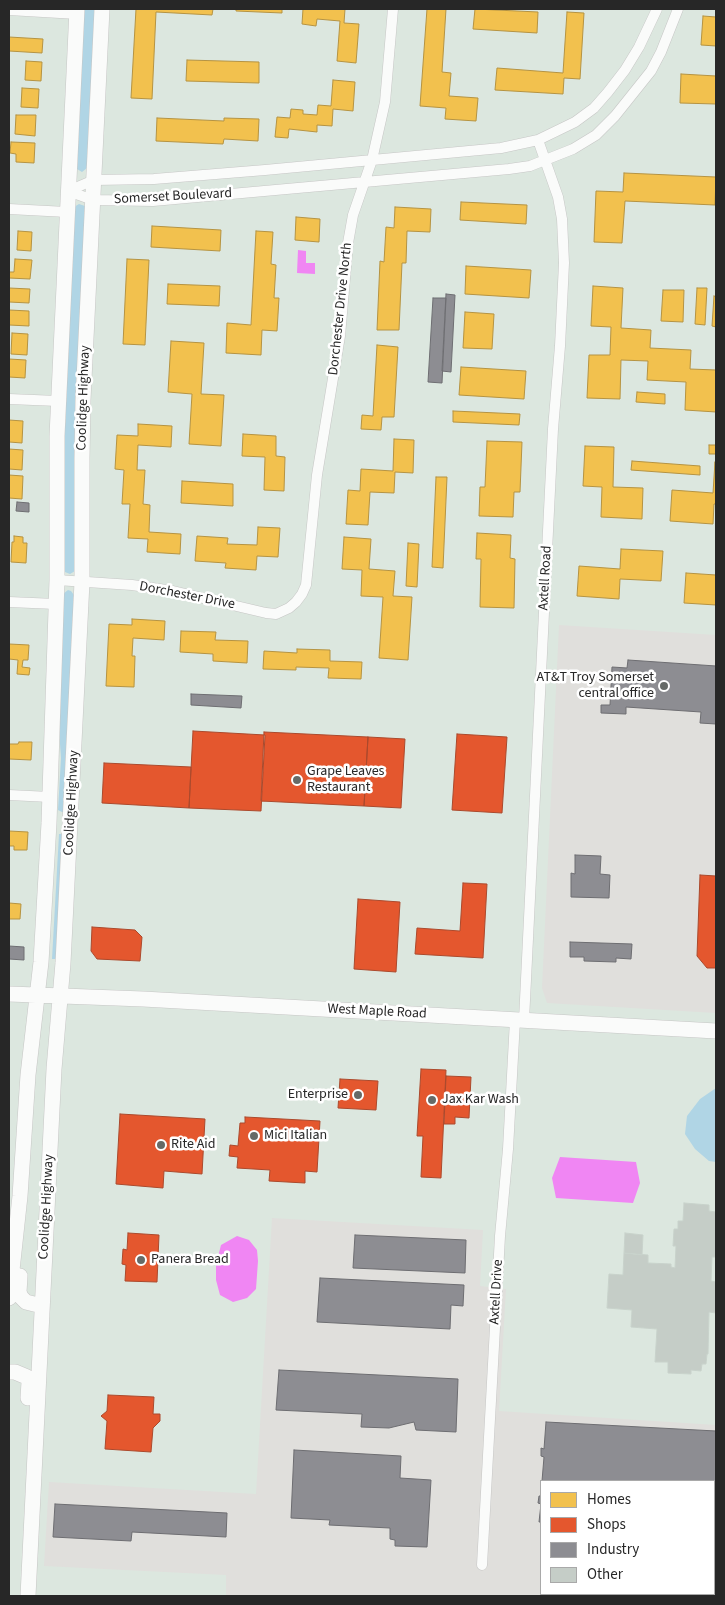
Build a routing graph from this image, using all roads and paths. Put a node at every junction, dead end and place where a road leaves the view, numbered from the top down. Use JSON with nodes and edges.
{"nodes":[{"id":1,"x":102,"y":9,"type":"edge"},
{"id":2,"x":393,"y":9,"type":"edge"},
{"id":3,"x":657,"y":9,"type":"edge"},
{"id":4,"x":678,"y":9,"type":"edge"},
{"id":5,"x":9,"y":10,"type":"edge"},
{"id":6,"x":77,"y":11,"type":"edge"},
{"id":7,"x":538,"y":140,"type":"junction"},
{"id":8,"x":372,"y":160,"type":"junction"},
{"id":9,"x":546,"y":160,"type":"junction"},
{"id":10,"x":94,"y":180,"type":"junction"},
{"id":11,"x":365,"y":182,"type":"junction"},
{"id":12,"x":68,"y":191,"type":"junction"},
{"id":13,"x":93,"y":200,"type":"junction"},
{"id":14,"x":9,"y":208,"type":"edge"},
{"id":15,"x":67,"y":212,"type":"junction"},
{"id":16,"x":9,"y":399,"type":"edge"},
{"id":17,"x":58,"y":401,"type":"junction"},
{"id":18,"x":57,"y":580,"type":"junction"},
{"id":19,"x":82,"y":582,"type":"junction"},
{"id":20,"x":9,"y":602,"type":"edge"},
{"id":21,"x":56,"y":604,"type":"junction"},
{"id":22,"x":290,"y":608,"type":"joint"},
{"id":23,"x":9,"y":795,"type":"edge"},
{"id":24,"x":50,"y":796,"type":"junction"},
{"id":25,"x":49,"y":823,"type":"junction"},
{"id":26,"x":71,"y":825,"type":"junction"},
{"id":27,"x":9,"y":994,"type":"edge"},
{"id":28,"x":38,"y":996,"type":"junction"},
{"id":29,"x":60,"y":996,"type":"junction"},
{"id":30,"x":520,"y":1020,"type":"junction"},
{"id":31,"x":716,"y":1031,"type":"edge"},
{"id":32,"x":20,"y":1196,"type":"junction"},
{"id":33,"x":9,"y":1298,"type":"edge"},
{"id":34,"x":42,"y":1306,"type":"junction"},
{"id":35,"x":9,"y":1372,"type":"edge"},
{"id":36,"x":33,"y":1472,"type":"junction"},
{"id":37,"x":482,"y":1565,"type":"dead end"},
{"id":38,"x":28,"y":1596,"type":"edge"}],
"edges":[{"from":1,"to":10,"type":"main road","name":"Coolidge Highway"},
{"from":2,"to":8,"type":"street","name":"Dorchester Drive North"},
{"from":3,"to":7,"type":"street","name":"Somerset Boulevard"},
{"from":4,"to":9,"type":"street","name":"Somerset Boulevard"},
{"from":5,"to":6,"type":"street"},
{"from":6,"to":12,"type":"main road","name":"Coolidge Highway"},
{"from":7,"to":8,"type":"street","name":"Somerset Boulevard"},
{"from":7,"to":9,"type":"street","name":"Axtell Road"},
{"from":8,"to":10,"type":"street","name":"Somerset Boulevard"},
{"from":8,"to":11,"type":"street","name":"Dorchester Drive North"},
{"from":9,"to":11,"type":"street","name":"Somerset Boulevard"},
{"from":9,"to":30,"type":"street","name":"Axtell Road"},
{"from":10,"to":12,"type":"street","name":"Somerset Boulevard"},
{"from":10,"to":13,"type":"main road","name":"Coolidge Highway"},
{"from":11,"to":13,"type":"street","name":"Somerset Boulevard"},
{"from":11,"to":22,"type":"street","name":"Dorchester Drive North"},
{"from":12,"to":13,"type":"street","name":"Somerset Boulevard"},
{"from":12,"to":15,"type":"main road","name":"Coolidge Highway"},
{"from":13,"to":19,"type":"main road","name":"Coolidge Highway"},
{"from":14,"to":15,"type":"street"},
{"from":15,"to":17,"type":"main road","name":"Coolidge Highway"},
{"from":16,"to":17,"type":"street"},
{"from":17,"to":18,"type":"main road","name":"Coolidge Highway"},
{"from":18,"to":19,"type":"street","name":"Dorchester Drive"},
{"from":18,"to":21,"type":"main road","name":"Coolidge Highway"},
{"from":19,"to":22,"type":"street","name":"Dorchester Drive"},
{"from":19,"to":26,"type":"main road","name":"Coolidge Highway"},
{"from":20,"to":21,"type":"street"},
{"from":21,"to":24,"type":"main road","name":"Coolidge Highway"},
{"from":23,"to":24,"type":"street"},
{"from":24,"to":25,"type":"main road","name":"Coolidge Highway"},
{"from":25,"to":26,"type":"main road"},
{"from":25,"to":28,"type":"main road","name":"Coolidge Highway"},
{"from":26,"to":29,"type":"main road","name":"Coolidge Highway"},
{"from":27,"to":28,"type":"main road","name":"West Maple Road"},
{"from":28,"to":29,"type":"main road","name":"West Maple Road"},
{"from":28,"to":32,"type":"main road","name":"Coolidge Highway"},
{"from":29,"to":30,"type":"main road","name":"West Maple Road"},
{"from":29,"to":34,"type":"main road","name":"Coolidge Highway"},
{"from":30,"to":31,"type":"main road","name":"West Maple Road"},
{"from":30,"to":37,"type":"street","name":"Axtell Drive"},
{"from":32,"to":33,"type":"main road","name":"Coolidge Highway"},
{"from":32,"to":34,"type":"main road"},
{"from":34,"to":36,"type":"main road","name":"Coolidge Highway"},
{"from":35,"to":36,"type":"main road"},
{"from":36,"to":38,"type":"main road","name":"Coolidge Highway"}]}
